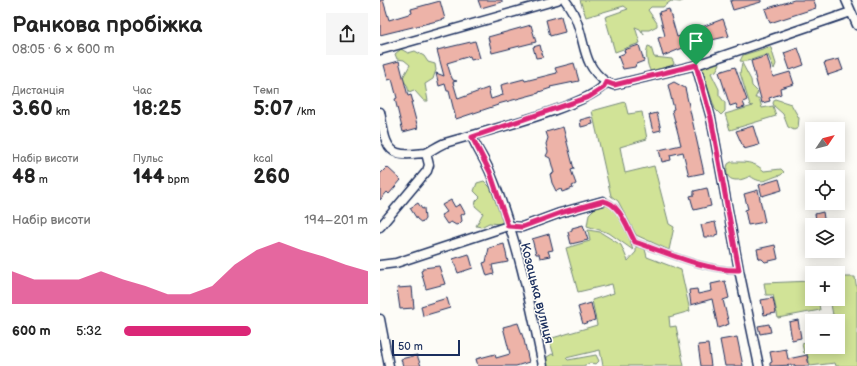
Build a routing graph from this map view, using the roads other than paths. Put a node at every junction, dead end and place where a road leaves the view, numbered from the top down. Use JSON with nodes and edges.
{"nodes":[{"id":1,"x":557,"y":0,"type":"edge"},
{"id":2,"x":565,"y":0,"type":"edge"},
{"id":3,"x":846,"y":0,"type":"edge"},
{"id":4,"x":851,"y":12,"type":"junction"},
{"id":5,"x":857,"y":25,"type":"edge"},
{"id":6,"x":380,"y":50,"type":"edge"},
{"id":7,"x":696,"y":65,"type":"junction"},
{"id":8,"x":606,"y":82,"type":"junction"},
{"id":9,"x":380,"y":112,"type":"edge"},
{"id":10,"x":472,"y":137,"type":"junction"},
{"id":11,"x":426,"y":153,"type":"junction"},
{"id":12,"x":603,"y":201,"type":"joint"},
{"id":13,"x":508,"y":226,"type":"junction"},
{"id":14,"x":380,"y":227,"type":"edge"},
{"id":15,"x":380,"y":266,"type":"edge"},
{"id":16,"x":739,"y":270,"type":"junction"},
{"id":17,"x":380,"y":319,"type":"edge"},
{"id":18,"x":389,"y":366,"type":"edge"},
{"id":19,"x":543,"y":366,"type":"edge"},
{"id":20,"x":759,"y":366,"type":"edge"}],
"edges":[{"from":1,"to":6,"type":"street"},
{"from":2,"to":8,"type":"street"},
{"from":3,"to":4,"type":"street"},
{"from":4,"to":5,"type":"street"},
{"from":4,"to":7,"type":"street"},
{"from":7,"to":8,"type":"street"},
{"from":7,"to":16,"type":"street"},
{"from":8,"to":10,"type":"street"},
{"from":9,"to":11,"type":"street"},
{"from":10,"to":11,"type":"street"},
{"from":10,"to":13,"type":"street","name":"Козацька вулиця"},
{"from":11,"to":14,"type":"street"},
{"from":12,"to":13,"type":"street"},
{"from":12,"to":16,"type":"lane"},
{"from":13,"to":15,"type":"street"},
{"from":13,"to":19,"type":"street","name":"Козацька вулиця"},
{"from":16,"to":20,"type":"street"},
{"from":17,"to":18,"type":"street"}]}
